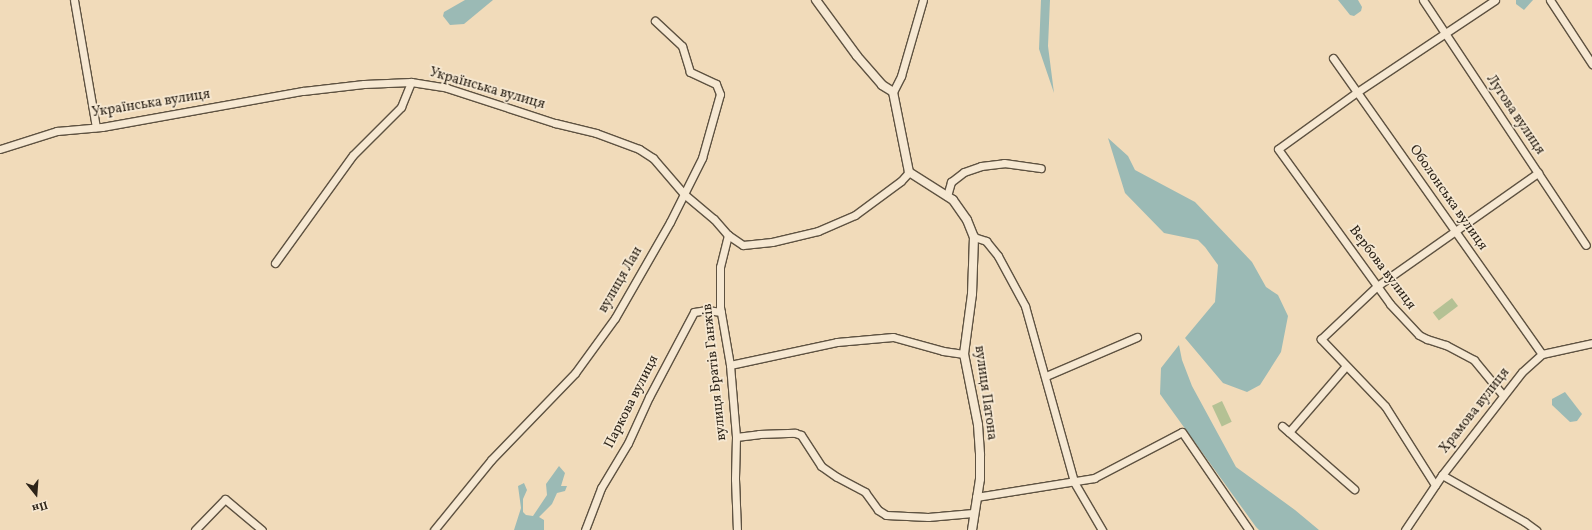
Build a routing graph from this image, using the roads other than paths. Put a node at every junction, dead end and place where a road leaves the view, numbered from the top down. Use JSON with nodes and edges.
{"nodes":[{"id":1,"x":74,"y":0,"type":"edge"},
{"id":2,"x":816,"y":0,"type":"edge"},
{"id":3,"x":923,"y":0,"type":"edge"},
{"id":4,"x":1423,"y":0,"type":"edge"},
{"id":5,"x":1494,"y":0,"type":"edge"},
{"id":6,"x":1550,"y":0,"type":"edge"},
{"id":7,"x":655,"y":21,"type":"dead end"},
{"id":8,"x":1445,"y":34,"type":"junction"},
{"id":9,"x":1333,"y":58,"type":"dead end"},
{"id":10,"x":1592,"y":64,"type":"edge"},
{"id":11,"x":412,"y":82,"type":"junction"},
{"id":12,"x":893,"y":92,"type":"junction"},
{"id":13,"x":1357,"y":92,"type":"junction"},
{"id":14,"x":96,"y":127,"type":"junction"},
{"id":15,"x":0,"y":149,"type":"edge"},
{"id":16,"x":1041,"y":168,"type":"dead end"},
{"id":17,"x":910,"y":172,"type":"junction"},
{"id":18,"x":1538,"y":173,"type":"junction"},
{"id":19,"x":684,"y":194,"type":"junction"},
{"id":20,"x":947,"y":196,"type":"junction"},
{"id":21,"x":1455,"y":230,"type":"junction"},
{"id":22,"x":728,"y":235,"type":"junction"},
{"id":23,"x":974,"y":236,"type":"junction"},
{"id":24,"x":1586,"y":245,"type":"dead end"},
{"id":25,"x":276,"y":262,"type":"dead end"},
{"id":26,"x":1377,"y":286,"type":"junction"},
{"id":27,"x":720,"y":312,"type":"junction"},
{"id":28,"x":1137,"y":337,"type":"dead end"},
{"id":29,"x":1592,"y":343,"type":"edge"},
{"id":30,"x":964,"y":354,"type":"junction"},
{"id":31,"x":1542,"y":354,"type":"junction"},
{"id":32,"x":730,"y":365,"type":"junction"},
{"id":33,"x":1346,"y":366,"type":"junction"},
{"id":34,"x":1046,"y":376,"type":"junction"},
{"id":35,"x":1503,"y":395,"type":"junction"},
{"id":36,"x":1282,"y":426,"type":"dead end"},
{"id":37,"x":1289,"y":432,"type":"junction"},
{"id":38,"x":736,"y":437,"type":"junction"},
{"id":39,"x":1442,"y":475,"type":"junction"},
{"id":40,"x":1074,"y":482,"type":"junction"},
{"id":41,"x":1435,"y":485,"type":"junction"},
{"id":42,"x":1354,"y":489,"type":"dead end"},
{"id":43,"x":976,"y":497,"type":"junction"},
{"id":44,"x":973,"y":513,"type":"junction"},
{"id":45,"x":195,"y":530,"type":"edge"},
{"id":46,"x":262,"y":530,"type":"edge"},
{"id":47,"x":434,"y":530,"type":"edge"},
{"id":48,"x":585,"y":530,"type":"edge"},
{"id":49,"x":737,"y":530,"type":"edge"},
{"id":50,"x":972,"y":530,"type":"edge"},
{"id":51,"x":1102,"y":530,"type":"edge"},
{"id":52,"x":1249,"y":530,"type":"edge"},
{"id":53,"x":1405,"y":530,"type":"edge"},
{"id":54,"x":1536,"y":530,"type":"edge"}],
"edges":[{"from":1,"to":14,"type":"street"},
{"from":2,"to":12,"type":"street"},
{"from":3,"to":12,"type":"street"},
{"from":4,"to":8,"type":"street","name":"Лугова вулиця"},
{"from":5,"to":8,"type":"street"},
{"from":6,"to":10,"type":"street"},
{"from":7,"to":19,"type":"street","name":"вулиця Лан"},
{"from":8,"to":13,"type":"street"},
{"from":8,"to":18,"type":"street","name":"Лугова вулиця"},
{"from":9,"to":13,"type":"street","name":"Оболонська вулиця"},
{"from":11,"to":14,"type":"street","name":"Українська вулиця"},
{"from":11,"to":19,"type":"street","name":"Українська вулиця"},
{"from":11,"to":25,"type":"street"},
{"from":12,"to":17,"type":"street"},
{"from":13,"to":21,"type":"street","name":"Оболонська вулиця"},
{"from":13,"to":26,"type":"street","name":"Вербова вулиця"},
{"from":14,"to":15,"type":"street","name":"Українська вулиця"},
{"from":16,"to":20,"type":"street"},
{"from":17,"to":20,"type":"street"},
{"from":17,"to":22,"type":"street","name":"Українська вулиця"},
{"from":18,"to":21,"type":"street"},
{"from":18,"to":24,"type":"street","name":"Лугова вулиця"},
{"from":19,"to":22,"type":"street","name":"Українська вулиця"},
{"from":19,"to":47,"type":"street","name":"вулиця Лан"},
{"from":20,"to":23,"type":"street"},
{"from":21,"to":26,"type":"street"},
{"from":21,"to":31,"type":"street","name":"Оболонська вулиця"},
{"from":22,"to":27,"type":"street","name":"вулиця Братів Ганжів"},
{"from":23,"to":30,"type":"street","name":"вулиця Патона"},
{"from":23,"to":34,"type":"street"},
{"from":26,"to":33,"type":"street"},
{"from":26,"to":35,"type":"street","name":"Вербова вулиця"},
{"from":27,"to":32,"type":"street","name":"вулиця Братів Ганжів"},
{"from":27,"to":48,"type":"street","name":"Паркова вулиця"},
{"from":28,"to":34,"type":"street"},
{"from":29,"to":31,"type":"street","name":"Храмова вулиця"},
{"from":30,"to":32,"type":"street"},
{"from":30,"to":43,"type":"street","name":"вулиця Патона"},
{"from":31,"to":35,"type":"street","name":"Храмова вулиця"},
{"from":32,"to":38,"type":"street","name":"вулиця Братів Ганжів"},
{"from":33,"to":37,"type":"street"},
{"from":33,"to":41,"type":"street"},
{"from":34,"to":40,"type":"street"},
{"from":35,"to":39,"type":"street","name":"Храмова вулиця"},
{"from":36,"to":37,"type":"street"},
{"from":37,"to":42,"type":"street"},
{"from":38,"to":44,"type":"street"},
{"from":38,"to":49,"type":"street","name":"вулиця Братів Ганжів"},
{"from":39,"to":41,"type":"street","name":"Храмова вулиця"},
{"from":39,"to":54,"type":"street"},
{"from":40,"to":43,"type":"street"},
{"from":40,"to":51,"type":"street"},
{"from":40,"to":52,"type":"street"},
{"from":41,"to":53,"type":"street","name":"Храмова вулиця"},
{"from":43,"to":44,"type":"street","name":"вулиця Патона"},
{"from":44,"to":50,"type":"street","name":"вулиця Патона"},
{"from":45,"to":46,"type":"street"}]}
